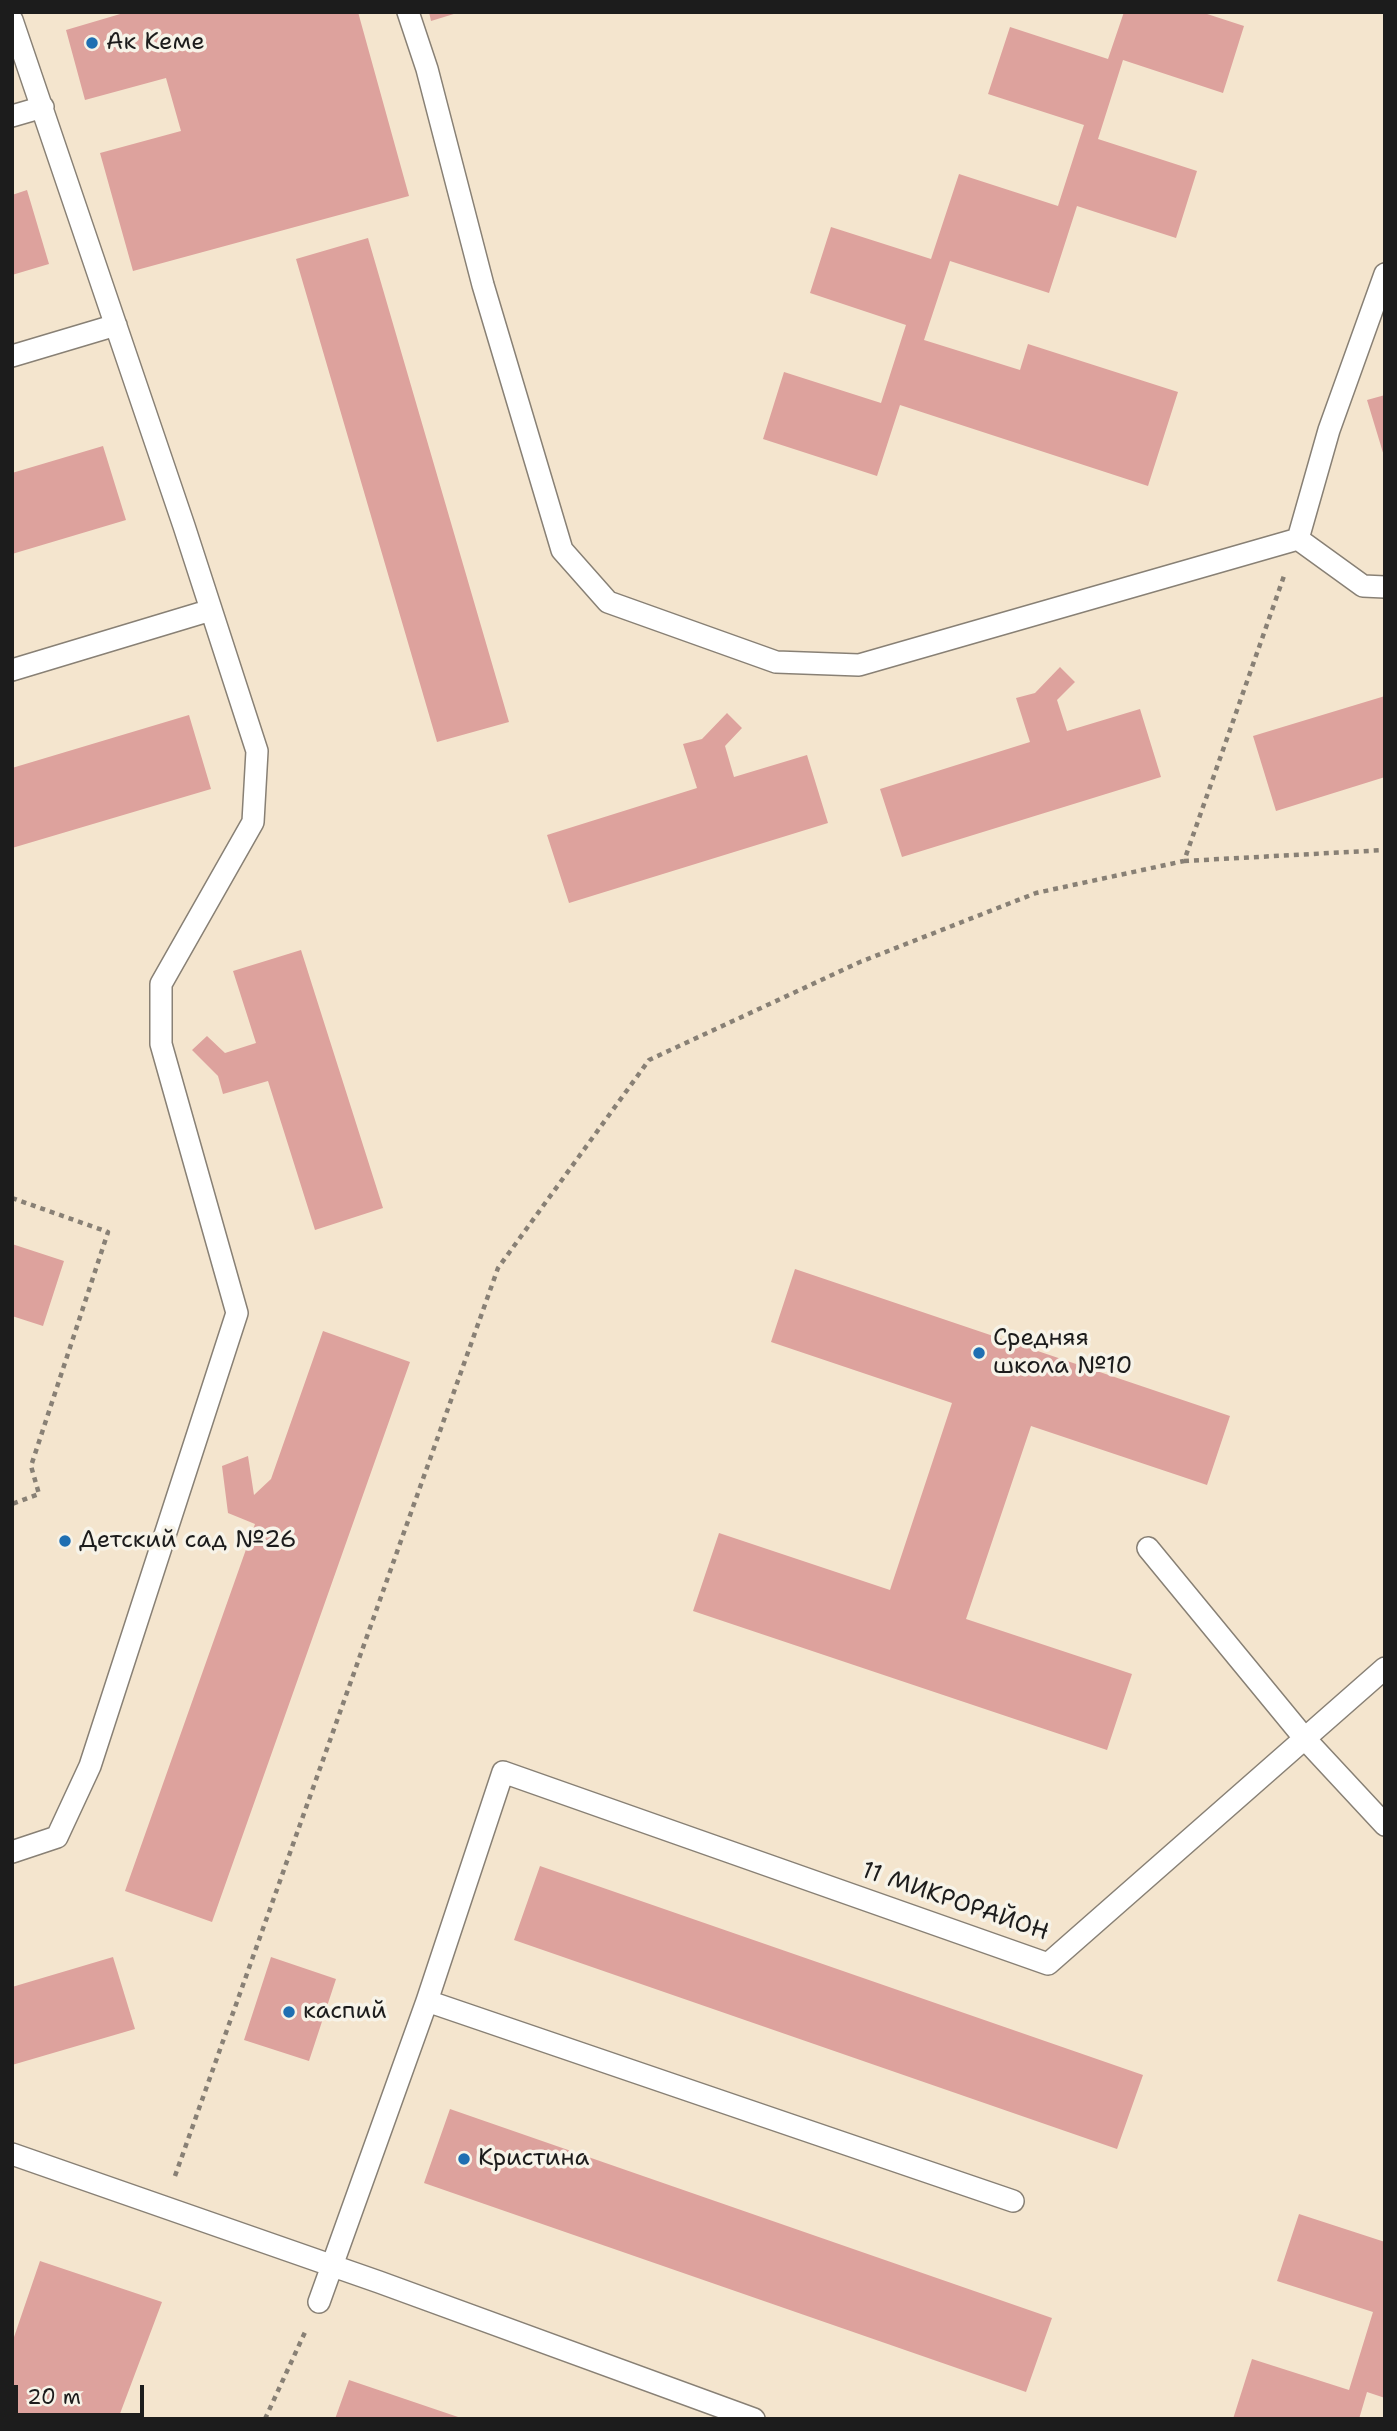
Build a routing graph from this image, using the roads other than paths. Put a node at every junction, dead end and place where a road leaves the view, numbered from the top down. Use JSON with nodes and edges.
{"nodes":[{"id":1,"x":408,"y":12,"type":"edge"},
{"id":2,"x":12,"y":20,"type":"edge"},
{"id":3,"x":43,"y":107,"type":"junction"},
{"id":4,"x":12,"y":116,"type":"edge"},
{"id":5,"x":1385,"y":274,"type":"edge"},
{"id":6,"x":117,"y":325,"type":"junction"},
{"id":7,"x":1385,"y":326,"type":"edge"},
{"id":8,"x":1363,"y":332,"type":"junction"},
{"id":9,"x":12,"y":356,"type":"edge"},
{"id":10,"x":1298,"y":539,"type":"junction"},
{"id":11,"x":1385,"y":587,"type":"edge"},
{"id":12,"x":211,"y":610,"type":"junction"},
{"id":13,"x":12,"y":670,"type":"edge"},
{"id":14,"x":1148,"y":1548,"type":"dead end"},
{"id":15,"x":1385,"y":1668,"type":"edge"},
{"id":16,"x":1306,"y":1740,"type":"junction"},
{"id":17,"x":1385,"y":1825,"type":"edge"},
{"id":18,"x":12,"y":1852,"type":"edge"},
{"id":19,"x":427,"y":2001,"type":"junction"},
{"id":20,"x":12,"y":2154,"type":"edge"},
{"id":21,"x":1013,"y":2200,"type":"dead end"},
{"id":22,"x":331,"y":2267,"type":"junction"},
{"id":23,"x":319,"y":2302,"type":"road end"},
{"id":24,"x":754,"y":2419,"type":"edge"}],
"edges":[{"from":1,"to":10,"type":"lane"},
{"from":2,"to":3,"type":"lane"},
{"from":3,"to":4,"type":"lane"},
{"from":3,"to":6,"type":"lane"},
{"from":5,"to":8,"type":"lane"},
{"from":6,"to":9,"type":"lane"},
{"from":6,"to":12,"type":"lane"},
{"from":7,"to":8,"type":"lane"},
{"from":8,"to":10,"type":"lane"},
{"from":10,"to":11,"type":"lane"},
{"from":12,"to":13,"type":"lane"},
{"from":12,"to":18,"type":"lane"},
{"from":14,"to":16,"type":"lane"},
{"from":15,"to":16,"type":"lane","name":"11 МИКРОРАЙОН"},
{"from":16,"to":17,"type":"lane"},
{"from":16,"to":19,"type":"lane","name":"11 МИКРОРАЙОН"},
{"from":19,"to":21,"type":"lane"},
{"from":19,"to":22,"type":"lane"},
{"from":20,"to":22,"type":"lane"},
{"from":22,"to":23,"type":"lane"},
{"from":22,"to":24,"type":"lane"}]}
